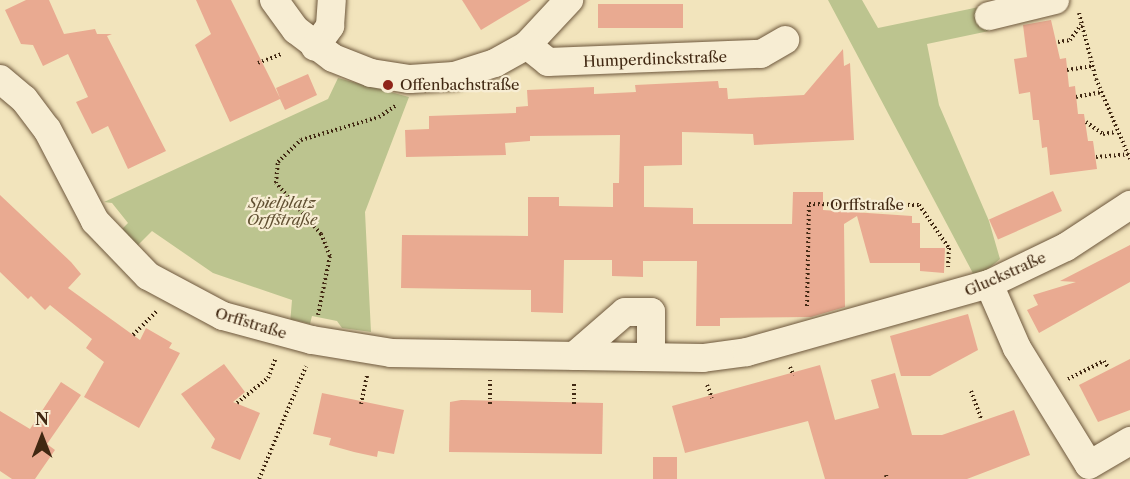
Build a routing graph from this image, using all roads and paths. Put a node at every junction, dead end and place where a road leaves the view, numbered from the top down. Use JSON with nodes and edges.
{"nodes":[{"id":1,"x":274,"y":0,"type":"edge"},
{"id":2,"x":332,"y":0,"type":"edge"},
{"id":3,"x":569,"y":0,"type":"edge"},
{"id":4,"x":1055,"y":0,"type":"edge"},
{"id":5,"x":989,"y":16,"type":"dead end"},
{"id":6,"x":785,"y":40,"type":"dead end"},
{"id":7,"x":1058,"y":42,"type":"dead end"},
{"id":8,"x":527,"y":45,"type":"junction"},
{"id":9,"x":315,"y":47,"type":"junction"},
{"id":10,"x":277,"y":55,"type":"dead end"},
{"id":11,"x":258,"y":63,"type":"dead end"},
{"id":12,"x":1093,"y":66,"type":"junction"},
{"id":13,"x":1067,"y":70,"type":"dead end"},
{"id":14,"x":0,"y":79,"type":"edge"},
{"id":15,"x":410,"y":79,"type":"junction"},
{"id":16,"x":1101,"y":93,"type":"junction"},
{"id":17,"x":1076,"y":97,"type":"dead end"},
{"id":18,"x":1086,"y":122,"type":"dead end"},
{"id":19,"x":1116,"y":132,"type":"junction"},
{"id":20,"x":1129,"y":156,"type":"edge"},
{"id":21,"x":1095,"y":157,"type":"dead end"},
{"id":22,"x":1130,"y":205,"type":"edge"},
{"id":23,"x":989,"y":284,"type":"junction"},
{"id":24,"x":948,"y":298,"type":"junction"},
{"id":25,"x":157,"y":311,"type":"dead end"},
{"id":26,"x":870,"y":319,"type":"joint"},
{"id":27,"x":314,"y":331,"type":"junction"},
{"id":28,"x":134,"y":334,"type":"dead end"},
{"id":29,"x":807,"y":337,"type":"junction"},
{"id":30,"x":574,"y":356,"type":"junction"},
{"id":31,"x":651,"y":357,"type":"junction"},
{"id":32,"x":1108,"y":367,"type":"dead end"},
{"id":33,"x":268,"y":378,"type":"dead end"},
{"id":34,"x":971,"y":391,"type":"dead end"},
{"id":35,"x":1043,"y":392,"type":"junction"},
{"id":36,"x":237,"y":403,"type":"dead end"},
{"id":37,"x":981,"y":419,"type":"dead end"},
{"id":38,"x":1130,"y":441,"type":"edge"},
{"id":39,"x":259,"y":479,"type":"edge"}],
"edges":[{"from":1,"to":9,"type":"street"},
{"from":2,"to":9,"type":"street"},
{"from":3,"to":8,"type":"street"},
{"from":4,"to":5,"type":"street"},
{"from":6,"to":8,"type":"street","name":"Humperdinckstraße"},
{"from":7,"to":12,"type":"path"},
{"from":8,"to":15,"type":"street"},
{"from":9,"to":15,"type":"street"},
{"from":10,"to":11,"type":"path"},
{"from":12,"to":13,"type":"path"},
{"from":12,"to":16,"type":"path"},
{"from":14,"to":27,"type":"street","name":"Orffstraße"},
{"from":15,"to":27,"type":"path"},
{"from":16,"to":17,"type":"path"},
{"from":16,"to":19,"type":"path"},
{"from":18,"to":19,"type":"path"},
{"from":19,"to":20,"type":"path"},
{"from":20,"to":21,"type":"path"},
{"from":22,"to":23,"type":"street","name":"Gluckstraße"},
{"from":23,"to":24,"type":"street","name":"Gluckstraße"},
{"from":23,"to":35,"type":"street"},
{"from":24,"to":26,"type":"street","name":"Gluckstraße"},
{"from":24,"to":29,"type":"path","name":"Orffstraße"},
{"from":25,"to":28,"type":"path"},
{"from":26,"to":29,"type":"street","name":"Orffstraße"},
{"from":27,"to":30,"type":"street","name":"Orffstraße"},
{"from":27,"to":39,"type":"path"},
{"from":29,"to":31,"type":"street","name":"Orffstraße"},
{"from":30,"to":31,"type":"street","name":"Orffstraße"},
{"from":30,"to":31,"type":"street"},
{"from":32,"to":35,"type":"path"},
{"from":33,"to":36,"type":"path"},
{"from":34,"to":37,"type":"path"},
{"from":35,"to":38,"type":"street"}]}
